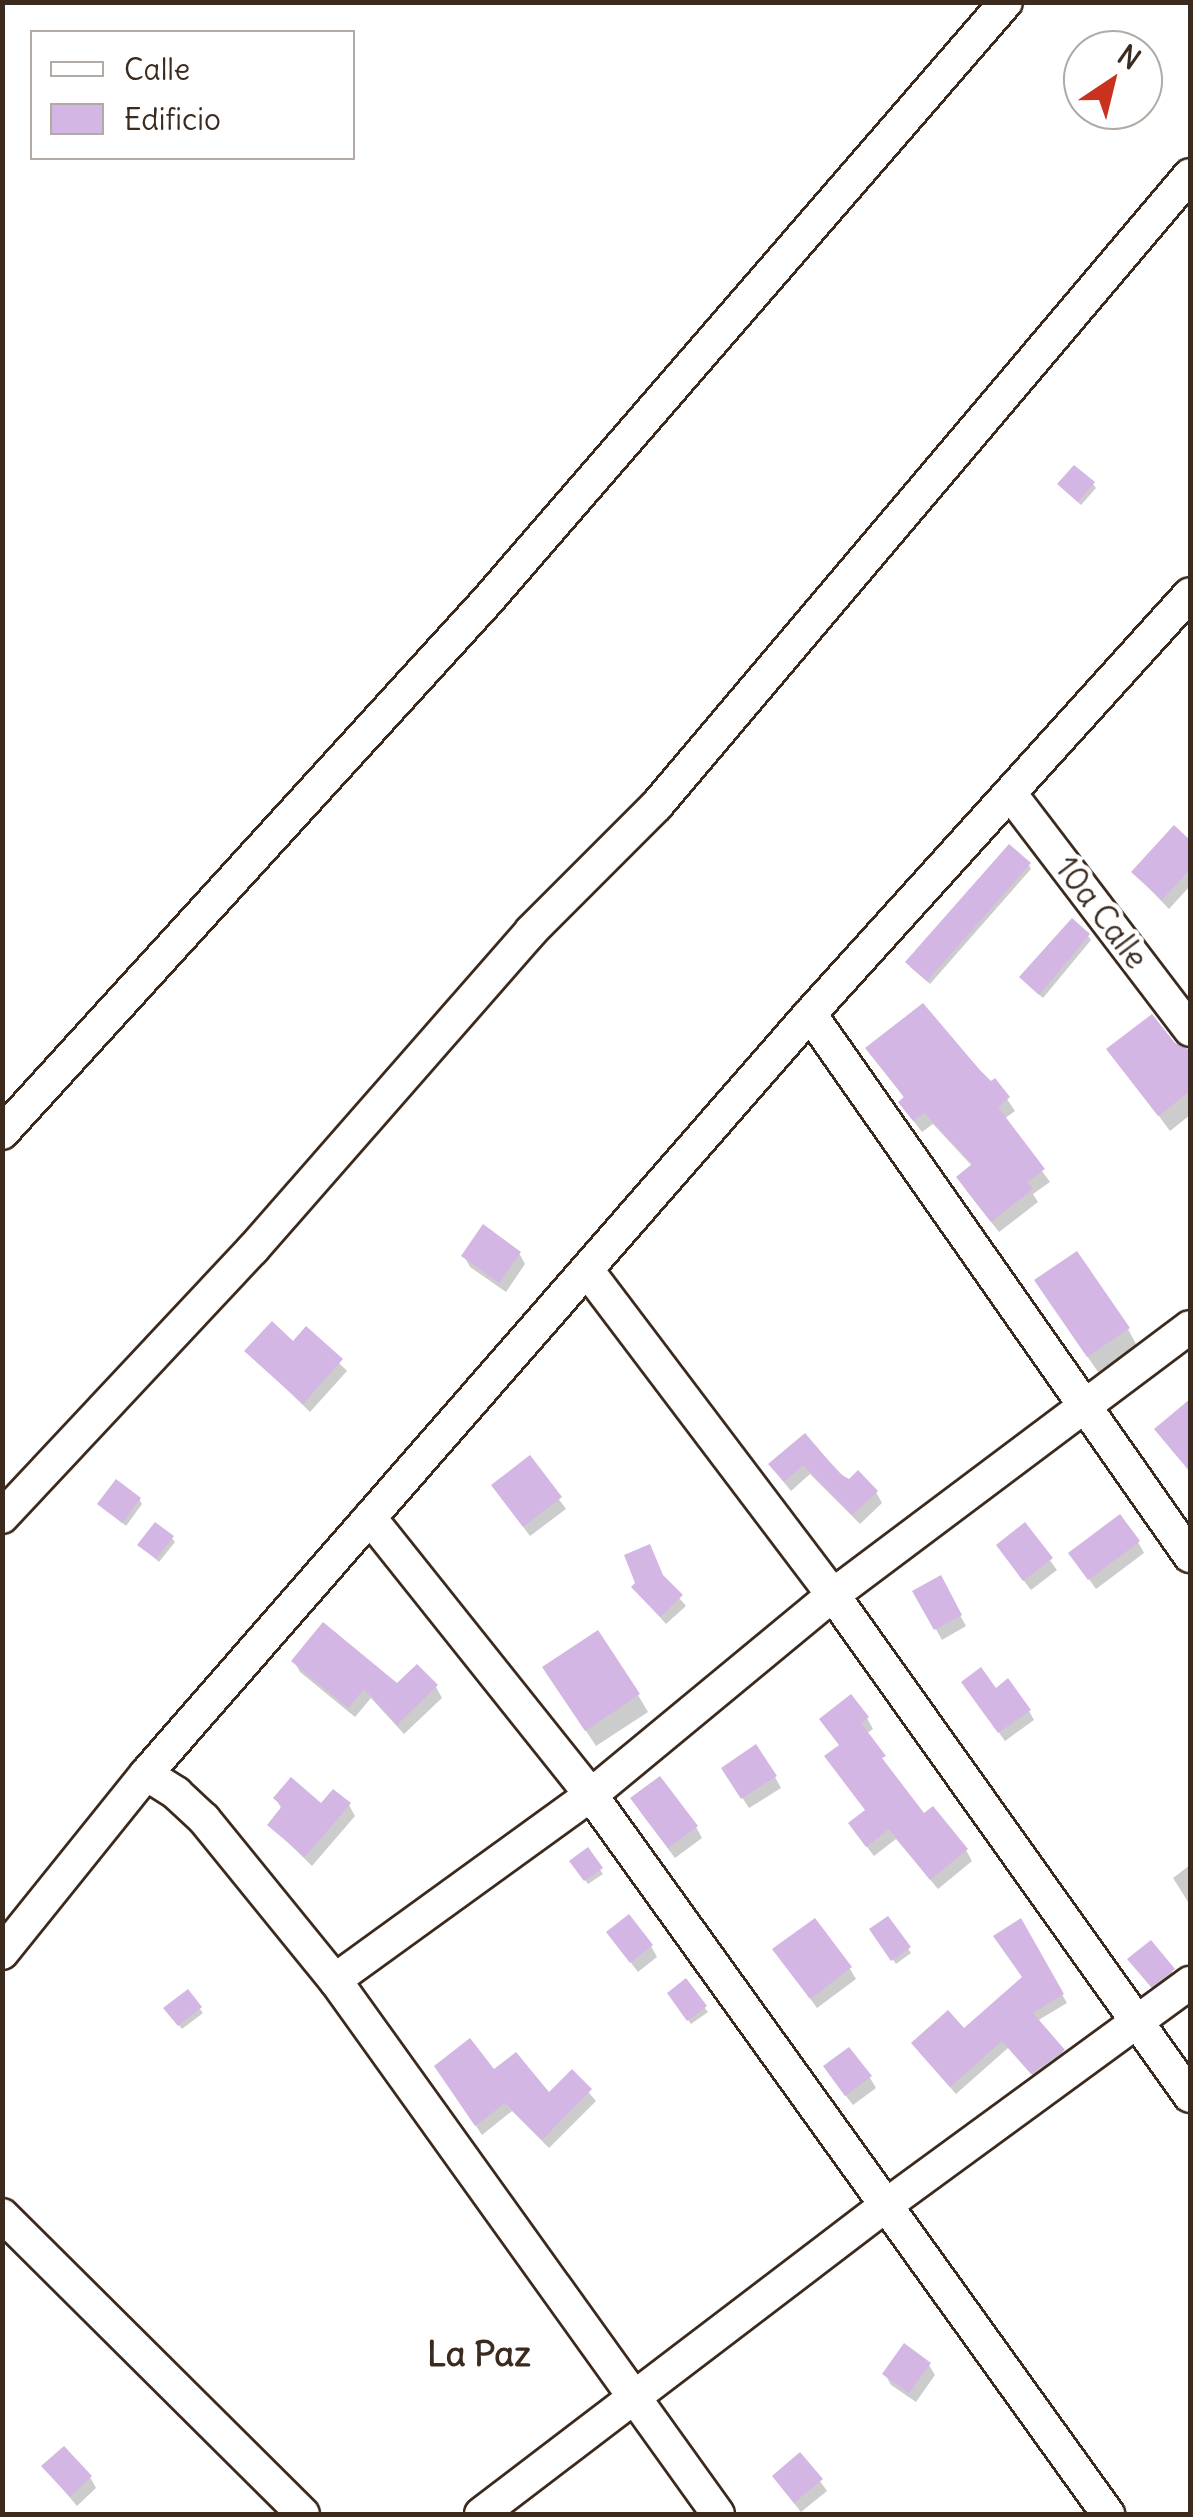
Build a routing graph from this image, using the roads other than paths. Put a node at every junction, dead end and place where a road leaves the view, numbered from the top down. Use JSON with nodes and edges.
{"nodes":[{"id":1,"x":1006,"y":2,"type":"edge"},
{"id":2,"x":1190,"y":175,"type":"edge"},
{"id":3,"x":1190,"y":594,"type":"edge"},
{"id":4,"x":1012,"y":796,"type":"junction"},
{"id":5,"x":810,"y":1014,"type":"junction"},
{"id":6,"x":1190,"y":1030,"type":"edge"},
{"id":7,"x":2,"y":1133,"type":"edge"},
{"id":8,"x":586,"y":1270,"type":"junction"},
{"id":9,"x":1190,"y":1327,"type":"edge"},
{"id":10,"x":1085,"y":1408,"type":"junction"},
{"id":11,"x":2,"y":1517,"type":"edge"},
{"id":12,"x":370,"y":1518,"type":"junction"},
{"id":13,"x":1190,"y":1556,"type":"edge"},
{"id":14,"x":833,"y":1595,"type":"junction"},
{"id":15,"x":146,"y":1774,"type":"junction"},
{"id":16,"x":591,"y":1795,"type":"junction"},
{"id":17,"x":2,"y":1953,"type":"edge"},
{"id":18,"x":335,"y":1980,"type":"junction"},
{"id":19,"x":1190,"y":1982,"type":"edge"},
{"id":20,"x":1136,"y":2022,"type":"junction"},
{"id":21,"x":1190,"y":2096,"type":"edge"},
{"id":22,"x":885,"y":2206,"type":"junction"},
{"id":23,"x":2,"y":2215,"type":"edge"},
{"id":24,"x":633,"y":2396,"type":"junction"},
{"id":25,"x":303,"y":2514,"type":"edge"},
{"id":26,"x":481,"y":2514,"type":"edge"},
{"id":27,"x":718,"y":2514,"type":"edge"},
{"id":28,"x":1108,"y":2514,"type":"edge"}],
"edges":[{"from":1,"to":7,"type":"street"},
{"from":2,"to":11,"type":"street"},
{"from":3,"to":4,"type":"street"},
{"from":4,"to":5,"type":"street"},
{"from":4,"to":6,"type":"street","name":"10a Calle"},
{"from":5,"to":8,"type":"street"},
{"from":5,"to":10,"type":"street"},
{"from":8,"to":12,"type":"street"},
{"from":8,"to":14,"type":"street"},
{"from":9,"to":10,"type":"street"},
{"from":10,"to":13,"type":"street"},
{"from":10,"to":14,"type":"street"},
{"from":12,"to":15,"type":"street"},
{"from":12,"to":16,"type":"street"},
{"from":14,"to":16,"type":"street"},
{"from":14,"to":20,"type":"street"},
{"from":15,"to":17,"type":"street"},
{"from":15,"to":18,"type":"street"},
{"from":16,"to":18,"type":"street"},
{"from":16,"to":22,"type":"street"},
{"from":18,"to":24,"type":"street"},
{"from":19,"to":20,"type":"street"},
{"from":20,"to":21,"type":"street"},
{"from":20,"to":22,"type":"street"},
{"from":22,"to":24,"type":"street"},
{"from":22,"to":28,"type":"street"},
{"from":23,"to":25,"type":"street"},
{"from":24,"to":26,"type":"street"},
{"from":24,"to":27,"type":"street"}]}
